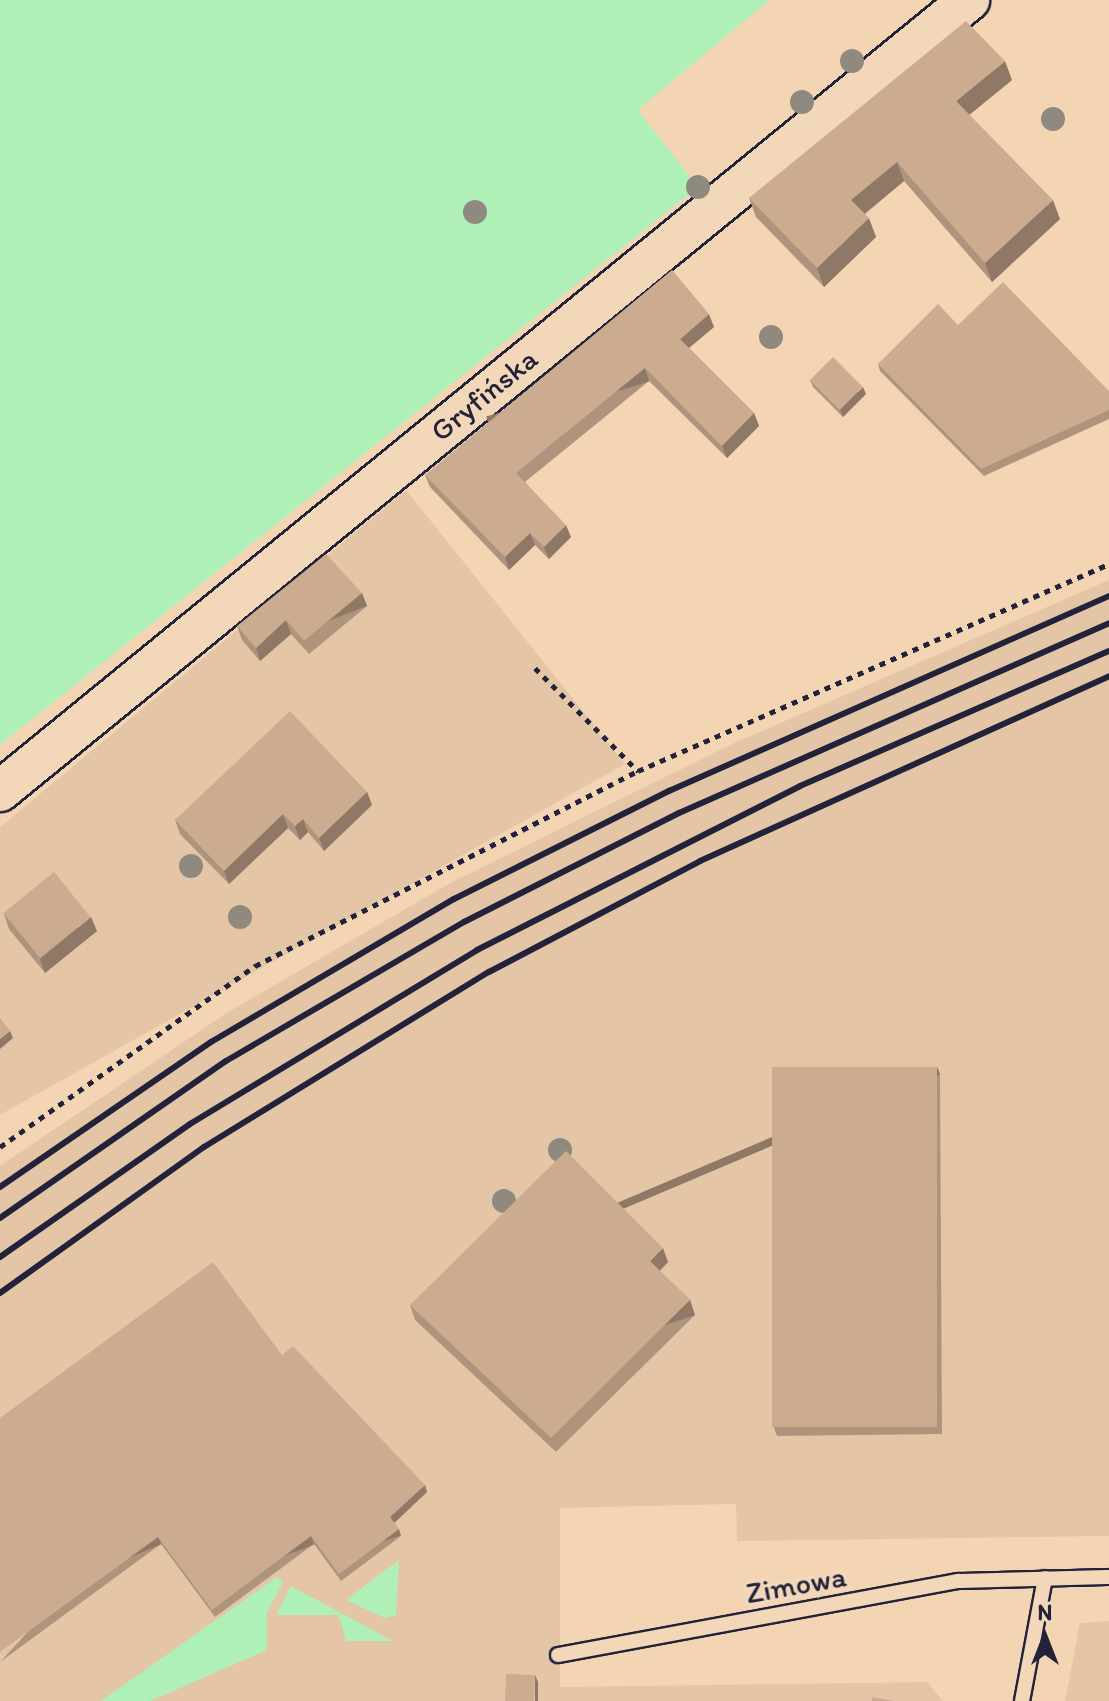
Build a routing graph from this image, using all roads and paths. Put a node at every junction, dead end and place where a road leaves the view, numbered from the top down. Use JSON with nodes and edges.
{"nodes":[{"id":1,"x":969,"y":0,"type":"edge"},
{"id":2,"x":1109,"y":564,"type":"edge"},
{"id":3,"x":535,"y":668,"type":"dead end"},
{"id":4,"x":638,"y":771,"type":"junction"},
{"id":5,"x":0,"y":791,"type":"edge"},
{"id":6,"x":0,"y":1147,"type":"edge"},
{"id":7,"x":1109,"y":1577,"type":"edge"},
{"id":8,"x":1045,"y":1578,"type":"junction"},
{"id":9,"x":558,"y":1655,"type":"dead end"},
{"id":10,"x":1022,"y":1701,"type":"edge"}],
"edges":[{"from":1,"to":5,"type":"street","name":"Gryfińska"},
{"from":2,"to":4,"type":"path"},
{"from":3,"to":4,"type":"path"},
{"from":4,"to":6,"type":"path"},
{"from":7,"to":8,"type":"lane","name":"Zimowa"},
{"from":8,"to":9,"type":"lane","name":"Zimowa"},
{"from":8,"to":10,"type":"lane"}]}
